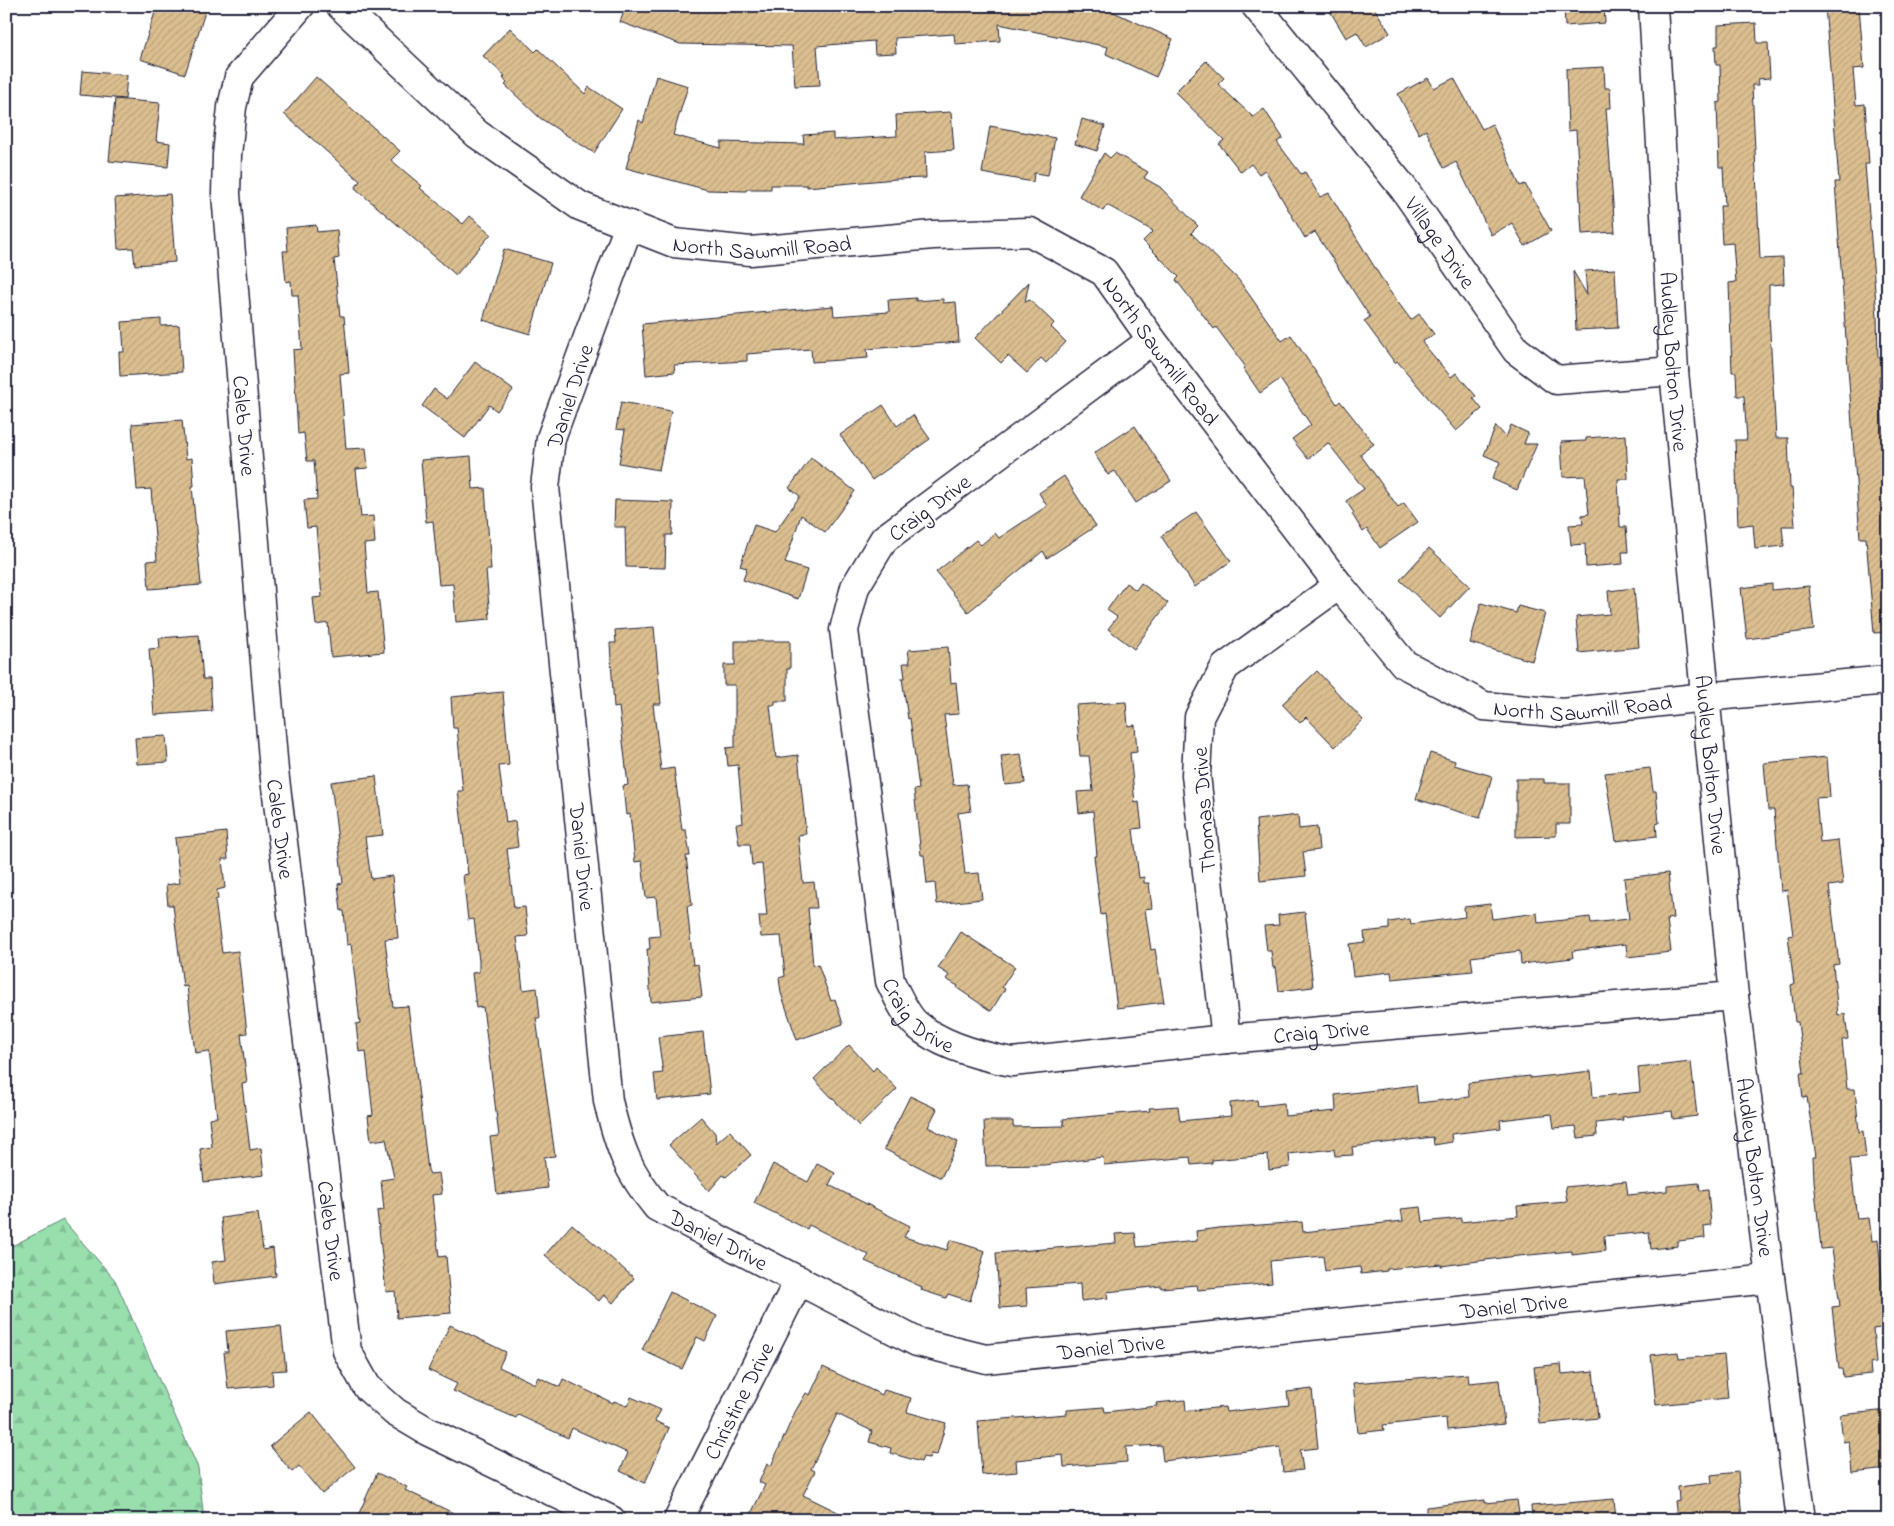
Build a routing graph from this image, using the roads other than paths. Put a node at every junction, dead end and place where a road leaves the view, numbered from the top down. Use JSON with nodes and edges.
{"nodes":[{"id":1,"x":300,"y":6,"type":"edge"},
{"id":2,"x":341,"y":6,"type":"edge"},
{"id":3,"x":1653,"y":6,"type":"edge"},
{"id":4,"x":1258,"y":7,"type":"edge"},
{"id":5,"x":629,"y":225,"type":"junction"},
{"id":6,"x":1152,"y":340,"type":"junction"},
{"id":7,"x":1674,"y":372,"type":"junction"},
{"id":8,"x":1339,"y":586,"type":"junction"},
{"id":9,"x":1888,"y":680,"type":"edge"},
{"id":10,"x":1705,"y":697,"type":"junction"},
{"id":11,"x":1734,"y":996,"type":"junction"},
{"id":12,"x":1226,"y":1039,"type":"junction"},
{"id":13,"x":1770,"y":1279,"type":"junction"},
{"id":14,"x":798,"y":1280,"type":"junction"},
{"id":15,"x":612,"y":1520,"type":"edge"},
{"id":16,"x":678,"y":1520,"type":"edge"},
{"id":17,"x":1800,"y":1520,"type":"edge"}],
"edges":[{"from":1,"to":15,"type":"street","name":"Caleb Drive"},
{"from":2,"to":5,"type":"street","name":"North Sawmill Road"},
{"from":3,"to":7,"type":"street","name":"Audley Bolton Drive"},
{"from":4,"to":7,"type":"street","name":"Village Drive"},
{"from":5,"to":6,"type":"street","name":"North Sawmill Road"},
{"from":5,"to":14,"type":"street","name":"Daniel Drive"},
{"from":6,"to":8,"type":"street","name":"North Sawmill Road"},
{"from":6,"to":12,"type":"street","name":"Craig Drive"},
{"from":7,"to":10,"type":"street","name":"Audley Bolton Drive"},
{"from":8,"to":10,"type":"street","name":"North Sawmill Road"},
{"from":8,"to":12,"type":"street","name":"Thomas Drive"},
{"from":9,"to":10,"type":"street","name":"North Sawmill Road"},
{"from":10,"to":11,"type":"street","name":"Audley Bolton Drive"},
{"from":11,"to":12,"type":"street","name":"Craig Drive"},
{"from":11,"to":13,"type":"street","name":"Audley Bolton Drive"},
{"from":13,"to":14,"type":"street","name":"Daniel Drive"},
{"from":13,"to":17,"type":"street","name":"Audley Bolton Drive"},
{"from":14,"to":16,"type":"street","name":"Christine Drive"}]}
